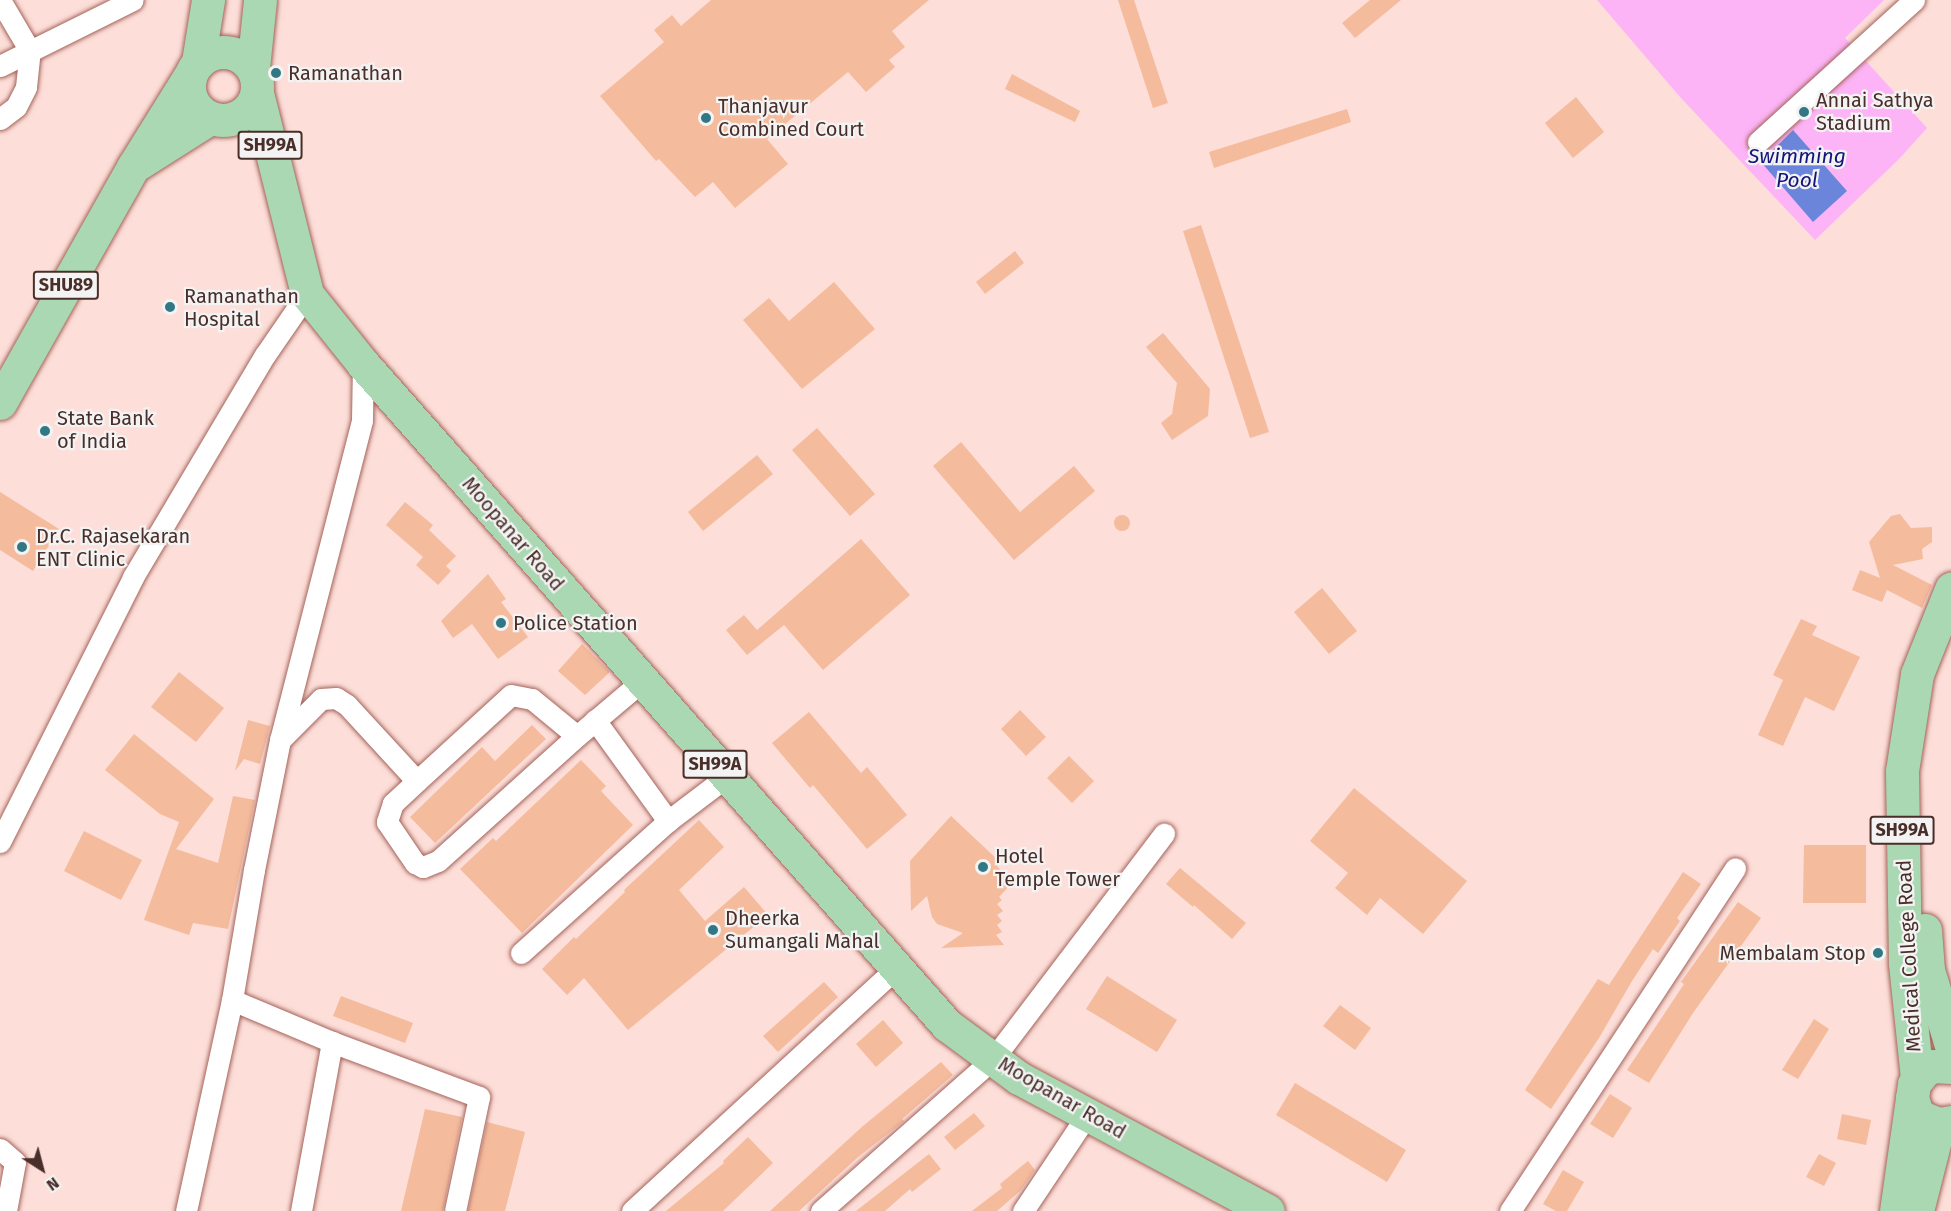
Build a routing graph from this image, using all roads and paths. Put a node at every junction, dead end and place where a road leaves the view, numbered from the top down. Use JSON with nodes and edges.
{"nodes":[{"id":1,"x":0,"y":0,"type":"edge"},
{"id":2,"x":133,"y":0,"type":"edge"},
{"id":3,"x":208,"y":0,"type":"edge"},
{"id":4,"x":260,"y":0,"type":"edge"},
{"id":5,"x":1914,"y":0,"type":"edge"},
{"id":6,"x":30,"y":51,"type":"junction"},
{"id":7,"x":0,"y":66,"type":"edge"},
{"id":8,"x":194,"y":69,"type":"junction"},
{"id":9,"x":255,"y":80,"type":"junction"},
{"id":10,"x":220,"y":118,"type":"junction"},
{"id":11,"x":0,"y":119,"type":"edge"},
{"id":12,"x":1758,"y":142,"type":"dead end"},
{"id":13,"x":133,"y":167,"type":"junction"},
{"id":14,"x":284,"y":198,"type":"junction"},
{"id":15,"x":307,"y":294,"type":"junction"},
{"id":16,"x":363,"y":364,"type":"junction"},
{"id":17,"x":0,"y":403,"type":"edge"},
{"id":18,"x":1951,"y":589,"type":"edge"},
{"id":19,"x":1951,"y":647,"type":"edge"},
{"id":20,"x":1928,"y":677,"type":"junction"},
{"id":21,"x":642,"y":681,"type":"junction"},
{"id":22,"x":595,"y":720,"type":"junction"},
{"id":23,"x":577,"y":736,"type":"junction"},
{"id":24,"x":280,"y":740,"type":"junction"},
{"id":25,"x":726,"y":777,"type":"junction"},
{"id":26,"x":417,"y":782,"type":"junction"},
{"id":27,"x":668,"y":821,"type":"junction"},
{"id":28,"x":1164,"y":834,"type":"dead end"},
{"id":29,"x":0,"y":842,"type":"edge"},
{"id":30,"x":1735,"y":868,"type":"dead end"},
{"id":31,"x":521,"y":953,"type":"dead end"},
{"id":32,"x":896,"y":968,"type":"junction"},
{"id":33,"x":232,"y":1000,"type":"junction"},
{"id":34,"x":332,"y":1042,"type":"junction"},
{"id":35,"x":1951,"y":1045,"type":"edge"},
{"id":36,"x":993,"y":1059,"type":"junction"},
{"id":37,"x":1951,"y":1067,"type":"edge"},
{"id":38,"x":1914,"y":1088,"type":"junction"},
{"id":39,"x":1087,"y":1114,"type":"junction"},
{"id":40,"x":1948,"y":1124,"type":"edge"},
{"id":41,"x":0,"y":1149,"type":"edge"},
{"id":42,"x":1951,"y":1192,"type":"edge"},
{"id":43,"x":6,"y":1211,"type":"edge"},
{"id":44,"x":186,"y":1211,"type":"edge"},
{"id":45,"x":301,"y":1211,"type":"edge"},
{"id":46,"x":454,"y":1211,"type":"edge"},
{"id":47,"x":632,"y":1211,"type":"edge"},
{"id":48,"x":821,"y":1211,"type":"edge"},
{"id":49,"x":1023,"y":1211,"type":"edge"},
{"id":50,"x":1268,"y":1211,"type":"edge"},
{"id":51,"x":1510,"y":1211,"type":"edge"},
{"id":52,"x":1896,"y":1211,"type":"edge"},
{"id":53,"x":1917,"y":1211,"type":"edge"},
{"id":54,"x":1923,"y":1211,"type":"edge"}],
"edges":[{"from":1,"to":6,"type":"street"},
{"from":2,"to":6,"type":"street"},
{"from":3,"to":8,"type":"main road","number":"SHU89"},
{"from":4,"to":9,"type":"main road"},
{"from":5,"to":12,"type":"street"},
{"from":6,"to":7,"type":"street"},
{"from":6,"to":11,"type":"street"},
{"from":8,"to":9,"type":"main road"},
{"from":8,"to":10,"type":"main road","number":"SHU89"},
{"from":8,"to":13,"type":"main road","number":"SHU89"},
{"from":9,"to":10,"type":"main road","number":"SHU89"},
{"from":9,"to":14,"type":"main road","name":"Moopanar Road","number":"SH99A"},
{"from":10,"to":13,"type":"main road","number":"SHU89"},
{"from":10,"to":14,"type":"main road","name":"Moopanar Road","number":"SH99A"},
{"from":13,"to":17,"type":"main road","number":"SHU89"},
{"from":14,"to":15,"type":"main road","name":"Moopanar Road","number":"SH99A"},
{"from":15,"to":16,"type":"main road","name":"Moopanar Road","number":"SH99A"},
{"from":15,"to":29,"type":"street"},
{"from":16,"to":21,"type":"main road","name":"Moopanar Road","number":"SH99A"},
{"from":16,"to":24,"type":"street"},
{"from":18,"to":20,"type":"main road","name":"Medical College Road","number":"SH99A"},
{"from":19,"to":20,"type":"main road","name":"Medical College Road","number":"SH99A"},
{"from":20,"to":35,"type":"main road","name":"Medical College Road","number":"SH99A"},
{"from":20,"to":38,"type":"main road","name":"Medical College Road","number":"SH99A"},
{"from":21,"to":22,"type":"street"},
{"from":21,"to":25,"type":"main road","name":"Moopanar Road","number":"SH99A"},
{"from":22,"to":23,"type":"street"},
{"from":22,"to":27,"type":"street"},
{"from":23,"to":26,"type":"street"},
{"from":23,"to":26,"type":"street"},
{"from":24,"to":26,"type":"street"},
{"from":24,"to":33,"type":"street"},
{"from":25,"to":27,"type":"street"},
{"from":25,"to":32,"type":"main road","name":"Moopanar Road","number":"SH99A"},
{"from":27,"to":31,"type":"street"},
{"from":28,"to":36,"type":"street"},
{"from":30,"to":51,"type":"street"},
{"from":32,"to":36,"type":"main road","name":"Moopanar Road","number":"SH99A"},
{"from":32,"to":47,"type":"street"},
{"from":33,"to":34,"type":"street"},
{"from":33,"to":44,"type":"street"},
{"from":34,"to":45,"type":"street"},
{"from":34,"to":46,"type":"street"},
{"from":36,"to":39,"type":"main road","name":"Moopanar Road","number":"SH99A"},
{"from":36,"to":48,"type":"street"},
{"from":37,"to":38,"type":"main road"},
{"from":38,"to":40,"type":"main road"},
{"from":38,"to":52,"type":"main road","number":"SH99A"},
{"from":39,"to":49,"type":"street"},
{"from":39,"to":50,"type":"main road","name":"Moopanar Road","number":"SH99A"},
{"from":40,"to":53,"type":"main road"},
{"from":41,"to":43,"type":"street"},
{"from":42,"to":54,"type":"main road"}]}
